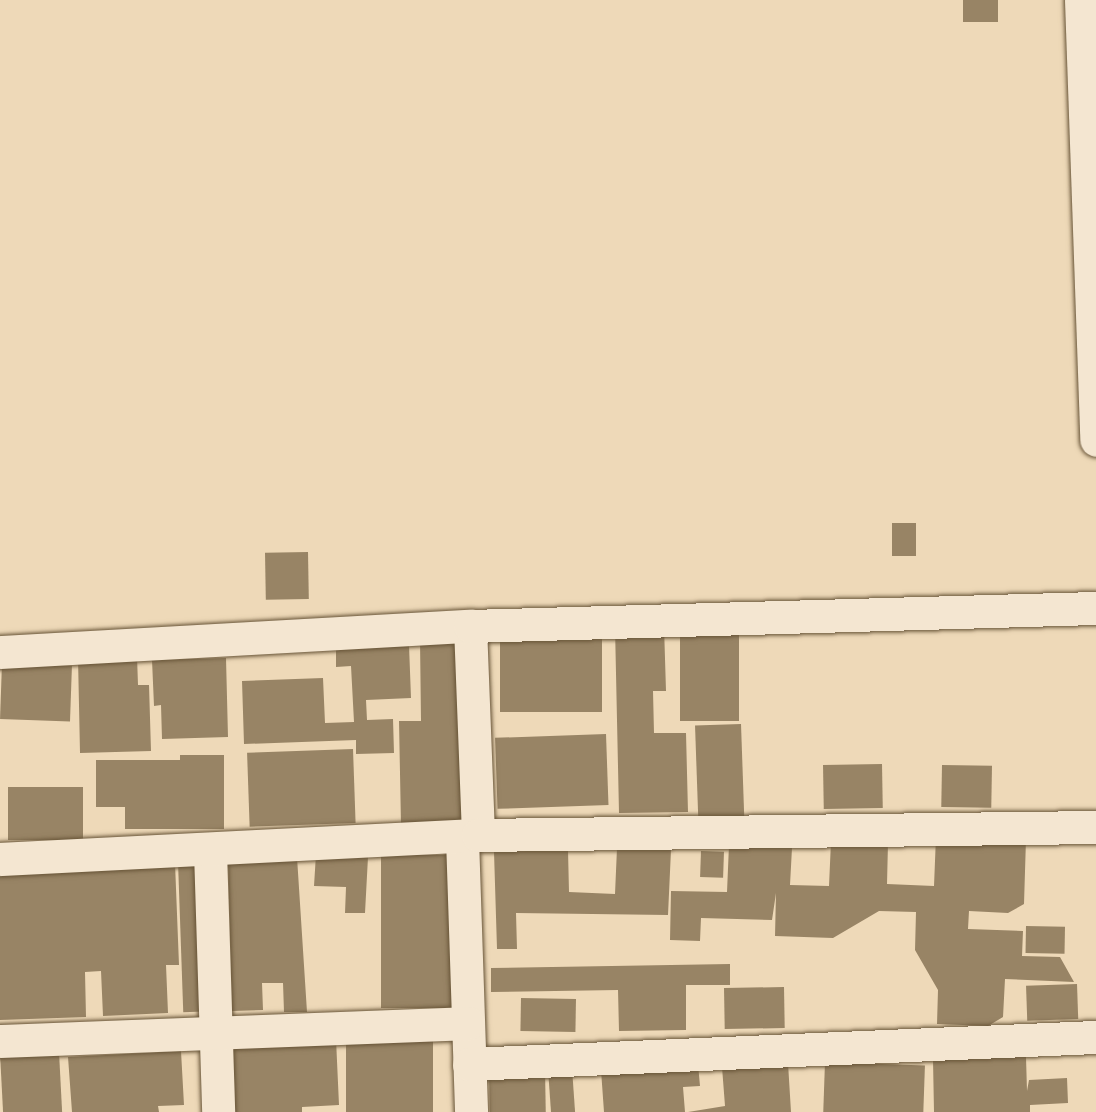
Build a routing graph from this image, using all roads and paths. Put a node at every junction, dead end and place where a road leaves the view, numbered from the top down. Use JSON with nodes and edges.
{"nodes":[{"id":1,"x":1081,"y":0,"type":"edge"},
{"id":2,"x":1096,"y":440,"type":"edge"},
{"id":3,"x":1096,"y":608,"type":"edge"},
{"id":4,"x":470,"y":626,"type":"junction"},
{"id":5,"x":0,"y":652,"type":"edge"},
{"id":6,"x":1096,"y":827,"type":"edge"},
{"id":7,"x":470,"y":836,"type":"junction"},
{"id":8,"x":210,"y":851,"type":"junction"},
{"id":9,"x":0,"y":859,"type":"edge"},
{"id":10,"x":468,"y":1023,"type":"junction"},
{"id":11,"x":217,"y":1035,"type":"junction"},
{"id":12,"x":1096,"y":1037,"type":"edge"},
{"id":13,"x":0,"y":1041,"type":"edge"},
{"id":14,"x":469,"y":1064,"type":"junction"},
{"id":15,"x":218,"y":1112,"type":"edge"},
{"id":16,"x":471,"y":1112,"type":"edge"}],
"edges":[{"from":1,"to":2,"type":"street"},
{"from":3,"to":4,"type":"street"},
{"from":4,"to":5,"type":"street"},
{"from":4,"to":7,"type":"street"},
{"from":6,"to":7,"type":"street"},
{"from":7,"to":8,"type":"street"},
{"from":7,"to":10,"type":"street"},
{"from":8,"to":9,"type":"street"},
{"from":8,"to":11,"type":"street"},
{"from":10,"to":11,"type":"street"},
{"from":10,"to":14,"type":"street"},
{"from":11,"to":13,"type":"street"},
{"from":11,"to":15,"type":"street"},
{"from":12,"to":14,"type":"street"},
{"from":14,"to":16,"type":"street"}]}
